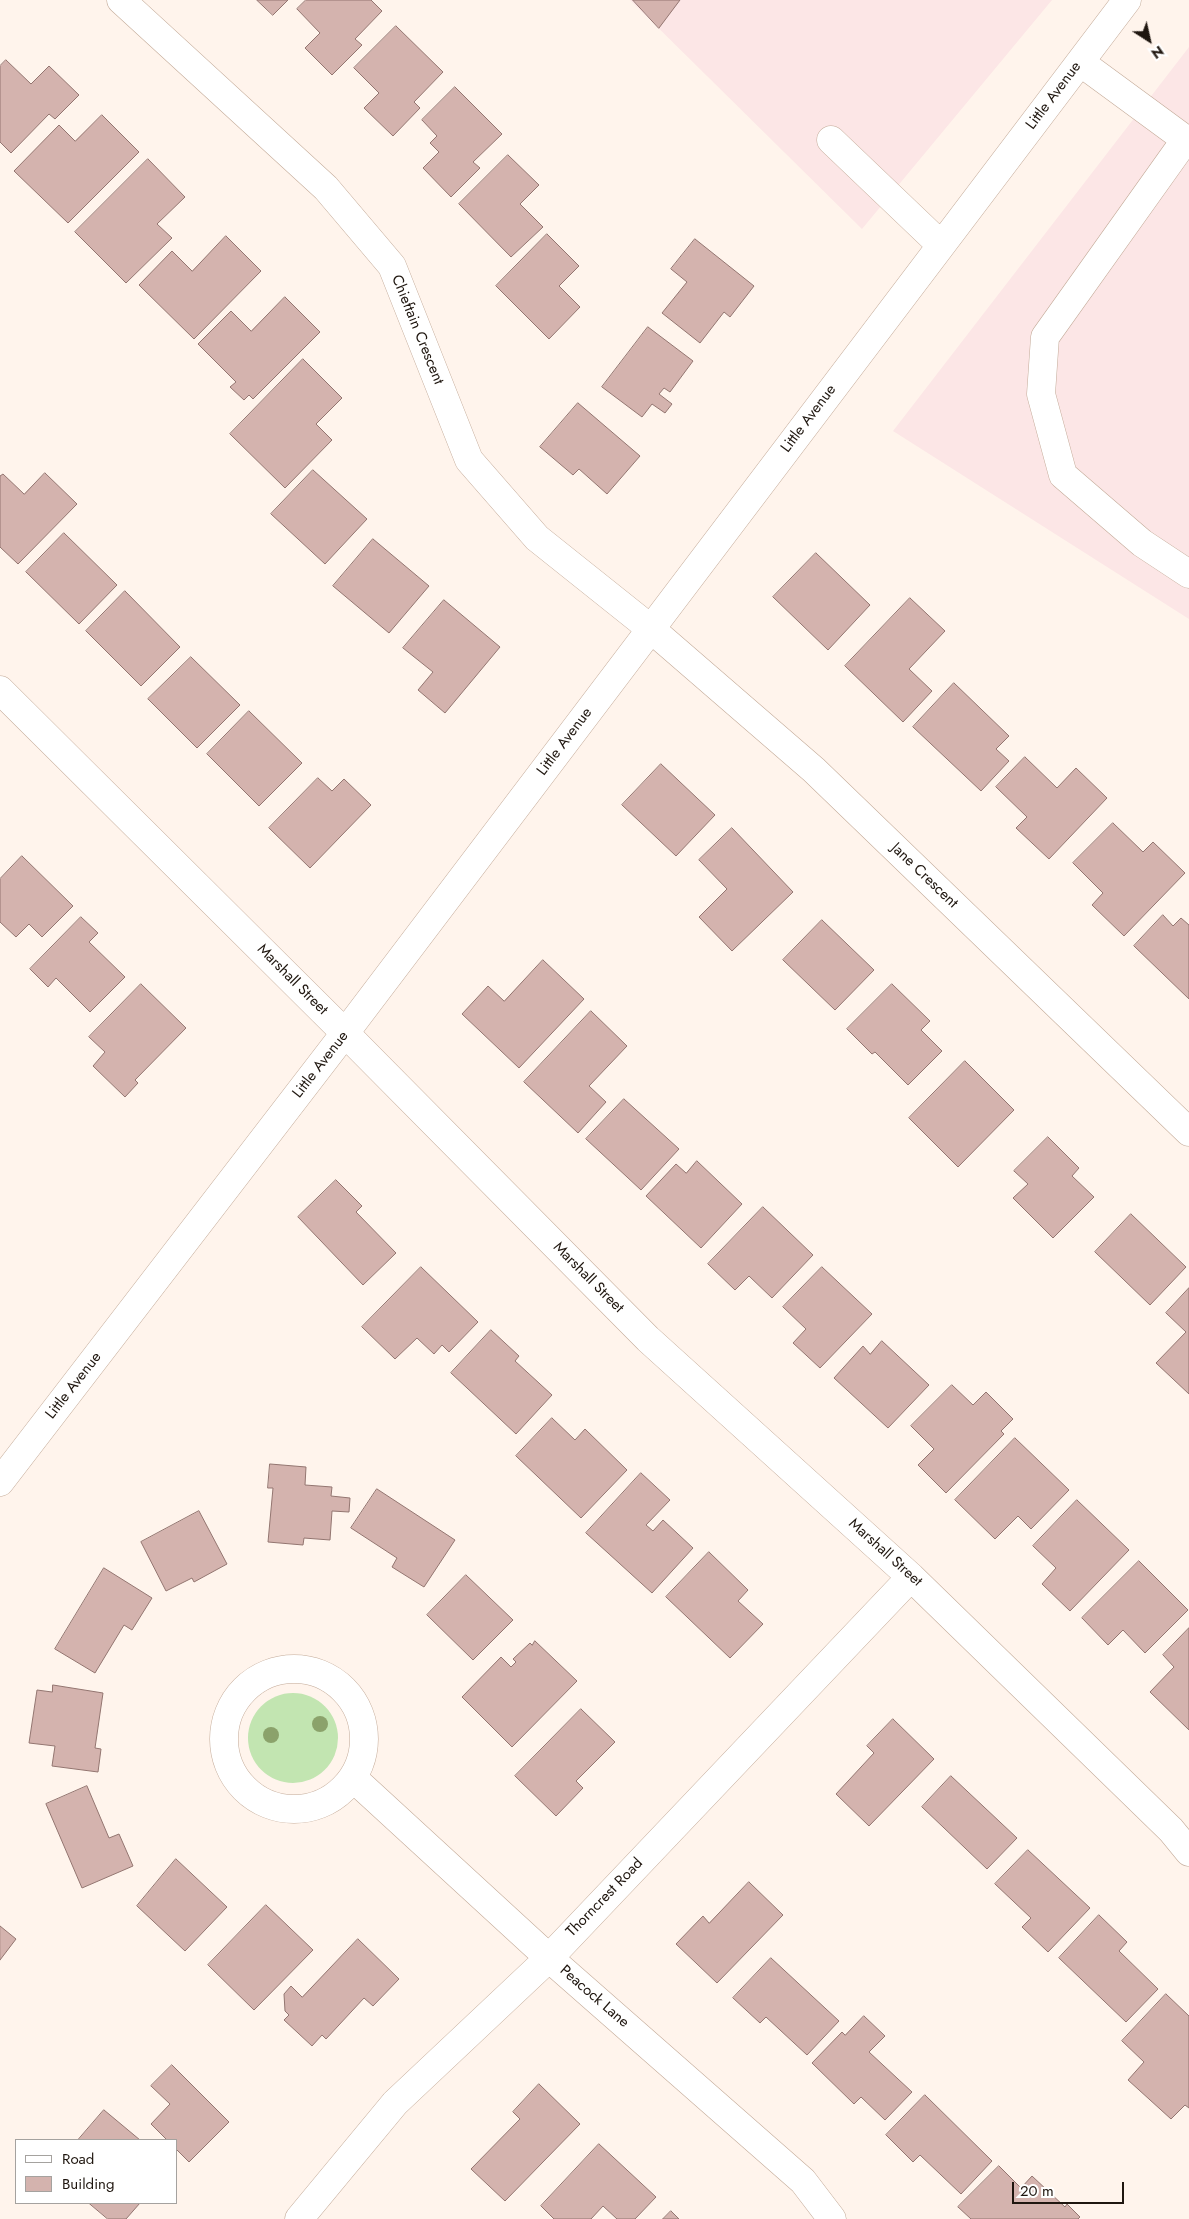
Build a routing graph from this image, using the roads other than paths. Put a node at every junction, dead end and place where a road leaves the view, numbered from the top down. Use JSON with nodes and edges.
{"nodes":[{"id":1,"x":120,"y":0,"type":"edge"},
{"id":2,"x":1127,"y":0,"type":"edge"},
{"id":3,"x":1080,"y":62,"type":"junction"},
{"id":4,"x":831,"y":140,"type":"dead end"},
{"id":5,"x":1187,"y":141,"type":"edge"},
{"id":6,"x":941,"y":245,"type":"junction"},
{"id":7,"x":1189,"y":574,"type":"edge"},
{"id":8,"x":651,"y":629,"type":"junction"},
{"id":9,"x":0,"y":690,"type":"edge"},
{"id":10,"x":346,"y":1033,"type":"junction"},
{"id":11,"x":1189,"y":1132,"type":"edge"},
{"id":12,"x":0,"y":1482,"type":"edge"},
{"id":13,"x":911,"y":1577,"type":"junction"},
{"id":14,"x":353,"y":1778,"type":"junction"},
{"id":15,"x":1189,"y":1852,"type":"edge"},
{"id":16,"x":549,"y":1958,"type":"junction"},
{"id":17,"x":299,"y":2219,"type":"edge"},
{"id":18,"x":832,"y":2219,"type":"edge"}],
"edges":[{"from":1,"to":8,"type":"street","name":"Chieftain Crescent"},
{"from":2,"to":3,"type":"street","name":"Little Avenue"},
{"from":3,"to":5,"type":"street"},
{"from":3,"to":6,"type":"street","name":"Little Avenue"},
{"from":4,"to":6,"type":"street"},
{"from":5,"to":7,"type":"street"},
{"from":6,"to":8,"type":"street","name":"Little Avenue"},
{"from":8,"to":10,"type":"street","name":"Little Avenue"},
{"from":8,"to":11,"type":"street","name":"Jane Crescent"},
{"from":9,"to":10,"type":"street","name":"Marshall Street"},
{"from":10,"to":12,"type":"street","name":"Little Avenue"},
{"from":10,"to":13,"type":"street","name":"Marshall Street"},
{"from":13,"to":15,"type":"street","name":"Marshall Street"},
{"from":13,"to":16,"type":"street","name":"Thorncrest Road"},
{"from":14,"to":14,"type":"street"},
{"from":14,"to":16,"type":"street","name":"Peacock Lane"},
{"from":16,"to":17,"type":"street","name":"Thorncrest Road"},
{"from":16,"to":18,"type":"street","name":"Peacock Lane"}]}
